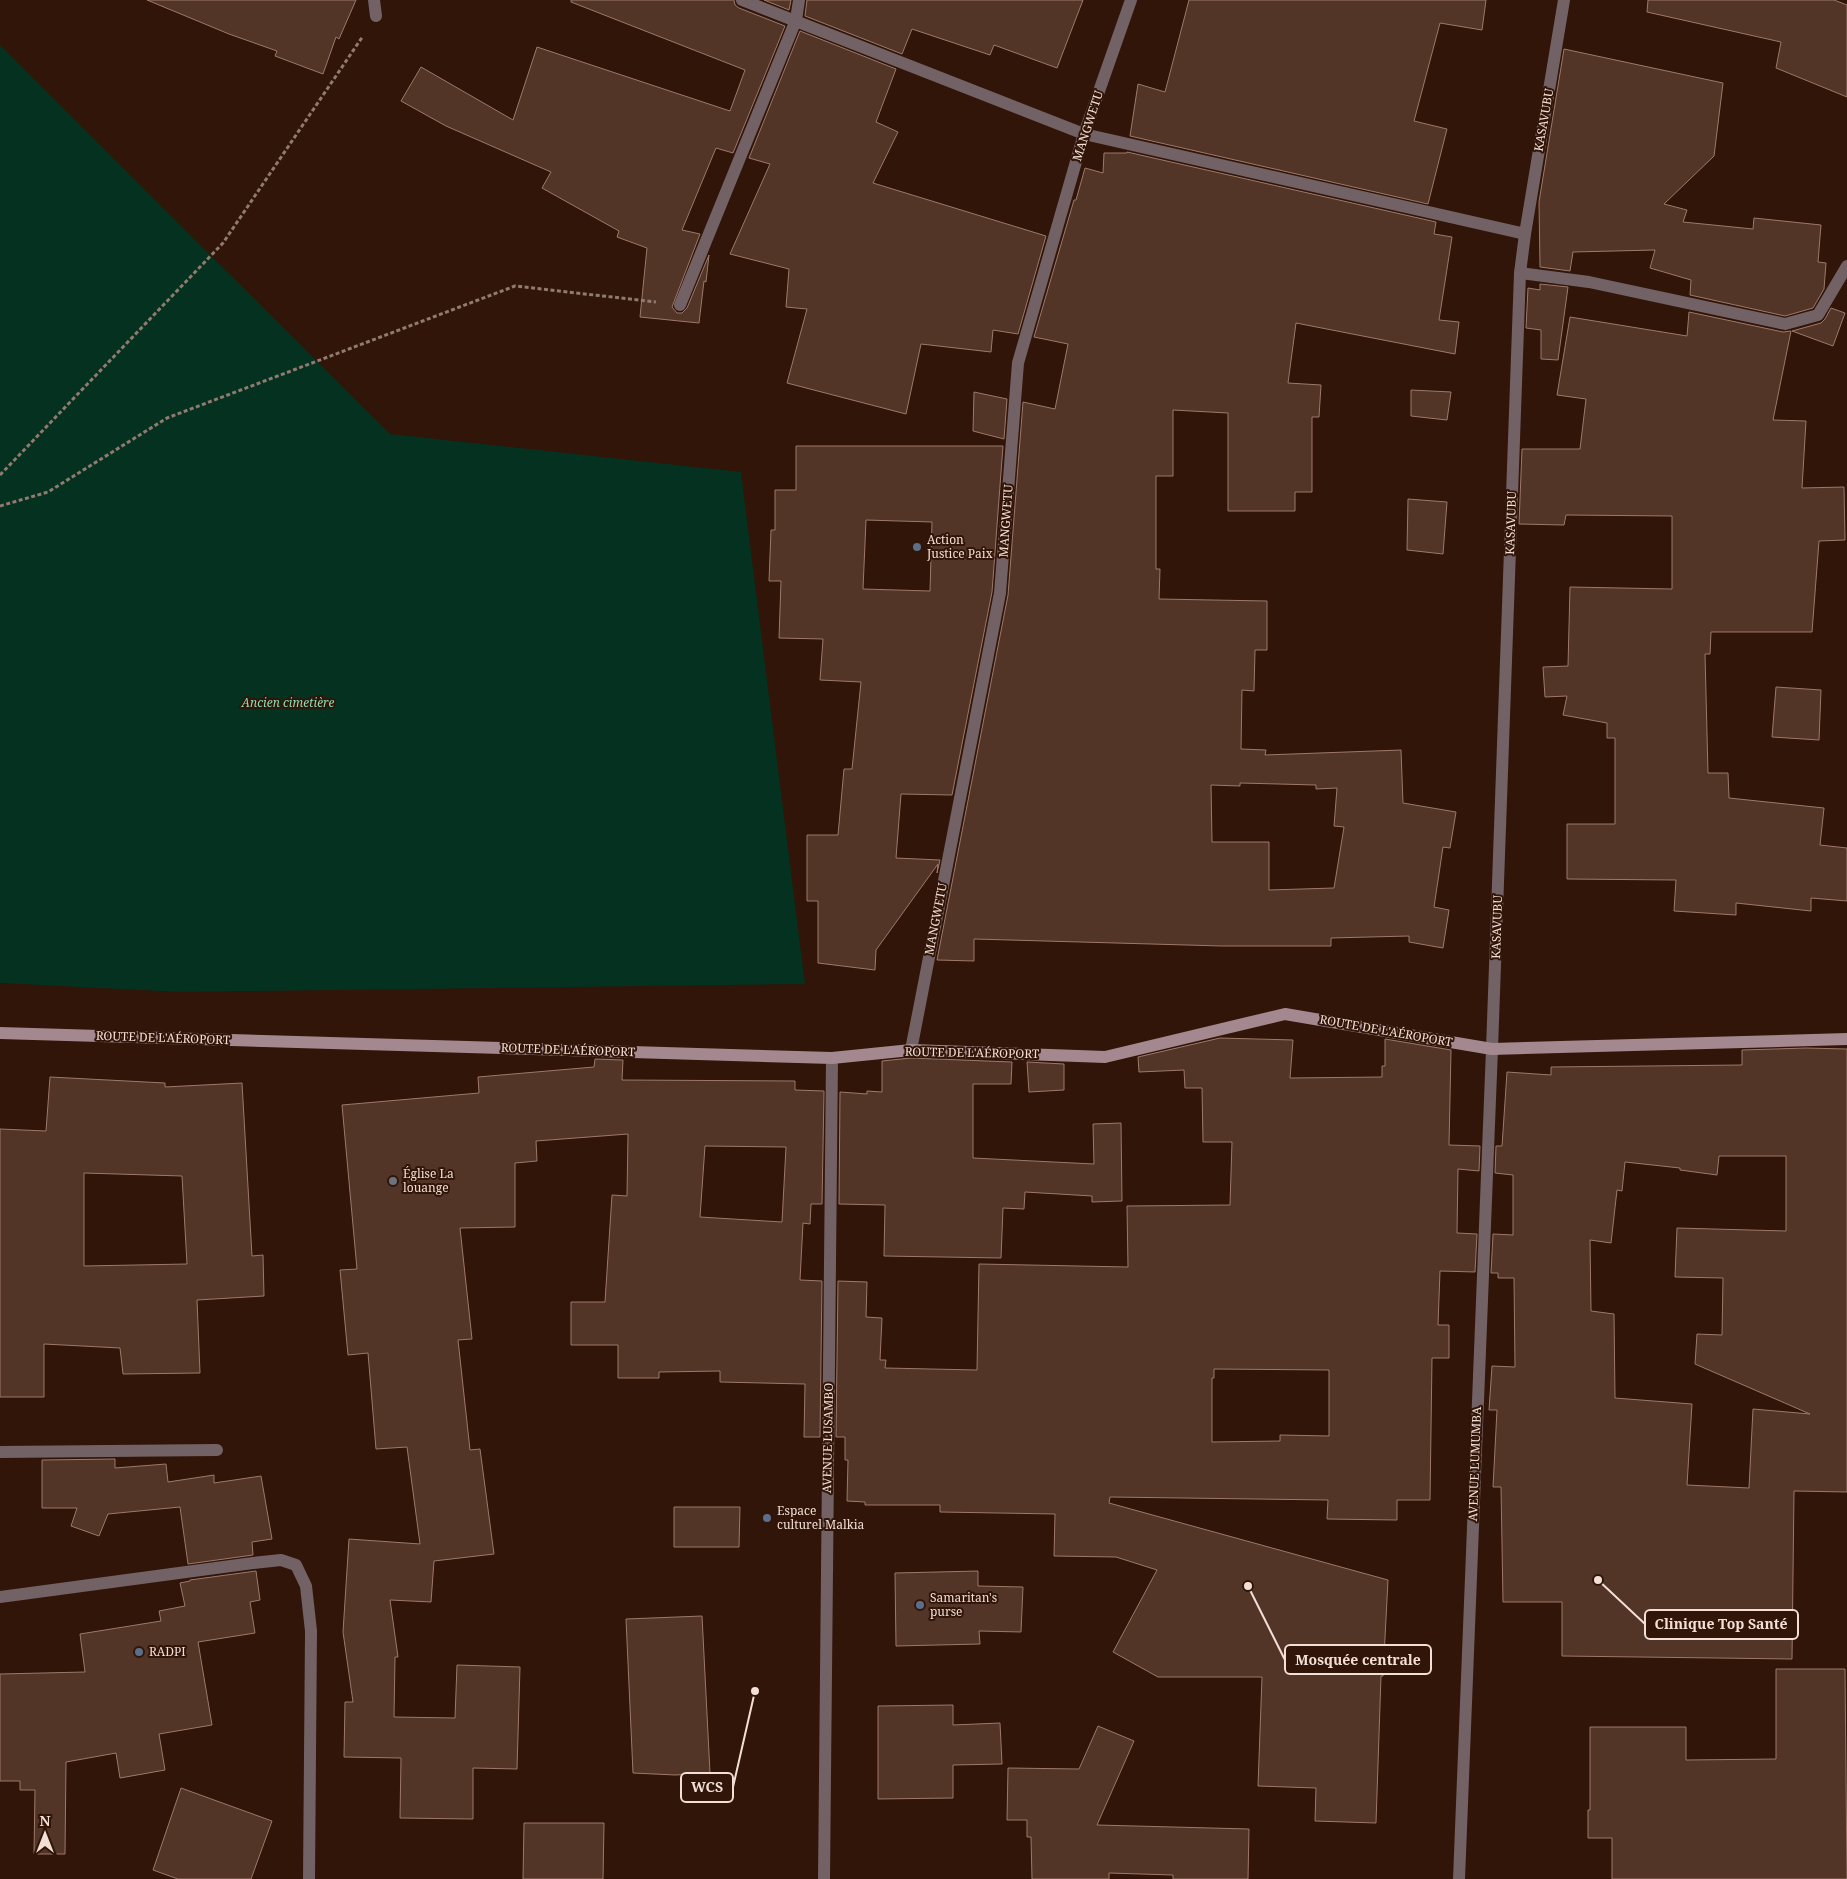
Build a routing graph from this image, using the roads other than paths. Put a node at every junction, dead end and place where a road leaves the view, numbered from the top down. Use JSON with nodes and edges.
{"nodes":[{"id":1,"x":374,"y":0,"type":"edge"},
{"id":2,"x":742,"y":0,"type":"edge"},
{"id":3,"x":799,"y":0,"type":"edge"},
{"id":4,"x":1131,"y":0,"type":"edge"},
{"id":5,"x":1564,"y":0,"type":"edge"},
{"id":6,"x":376,"y":16,"type":"road end"},
{"id":7,"x":796,"y":20,"type":"junction"},
{"id":8,"x":1084,"y":134,"type":"junction"},
{"id":9,"x":1525,"y":234,"type":"junction"},
{"id":10,"x":1847,"y":266,"type":"edge"},
{"id":11,"x":1520,"y":273,"type":"junction"},
{"id":12,"x":680,"y":305,"type":"road end"},
{"id":13,"x":0,"y":1033,"type":"edge"},
{"id":14,"x":1847,"y":1039,"type":"edge"},
{"id":15,"x":1492,"y":1049,"type":"junction"},
{"id":16,"x":911,"y":1050,"type":"junction"},
{"id":17,"x":832,"y":1058,"type":"junction"},
{"id":18,"x":217,"y":1450,"type":"dead end"},
{"id":19,"x":0,"y":1452,"type":"edge"},
{"id":20,"x":0,"y":1597,"type":"edge"},
{"id":21,"x":309,"y":1879,"type":"edge"},
{"id":22,"x":824,"y":1879,"type":"edge"},
{"id":23,"x":1459,"y":1879,"type":"edge"}],
"edges":[{"from":1,"to":6,"type":"street"},
{"from":2,"to":7,"type":"street"},
{"from":3,"to":7,"type":"street"},
{"from":4,"to":8,"type":"street","name":"MANGWETU"},
{"from":5,"to":9,"type":"street","name":"KASAVUBU"},
{"from":7,"to":8,"type":"street"},
{"from":7,"to":12,"type":"street"},
{"from":8,"to":9,"type":"street"},
{"from":8,"to":16,"type":"street","name":"MANGWETU"},
{"from":9,"to":11,"type":"street","name":"KASAVUBU"},
{"from":10,"to":11,"type":"street"},
{"from":11,"to":15,"type":"street","name":"KASAVUBU"},
{"from":13,"to":17,"type":"street","name":"ROUTE DE L'AÉROPORT"},
{"from":14,"to":15,"type":"street","name":"ROUTE DE L'AÉROPORT"},
{"from":15,"to":16,"type":"street","name":"ROUTE DE L'AÉROPORT"},
{"from":15,"to":23,"type":"street","name":"AVENUE LUMUMBA"},
{"from":16,"to":17,"type":"street","name":"ROUTE DE L'AÉROPORT"},
{"from":17,"to":22,"type":"street","name":"AVENUE LUSAMBO"},
{"from":18,"to":19,"type":"street"},
{"from":20,"to":21,"type":"street"}]}
